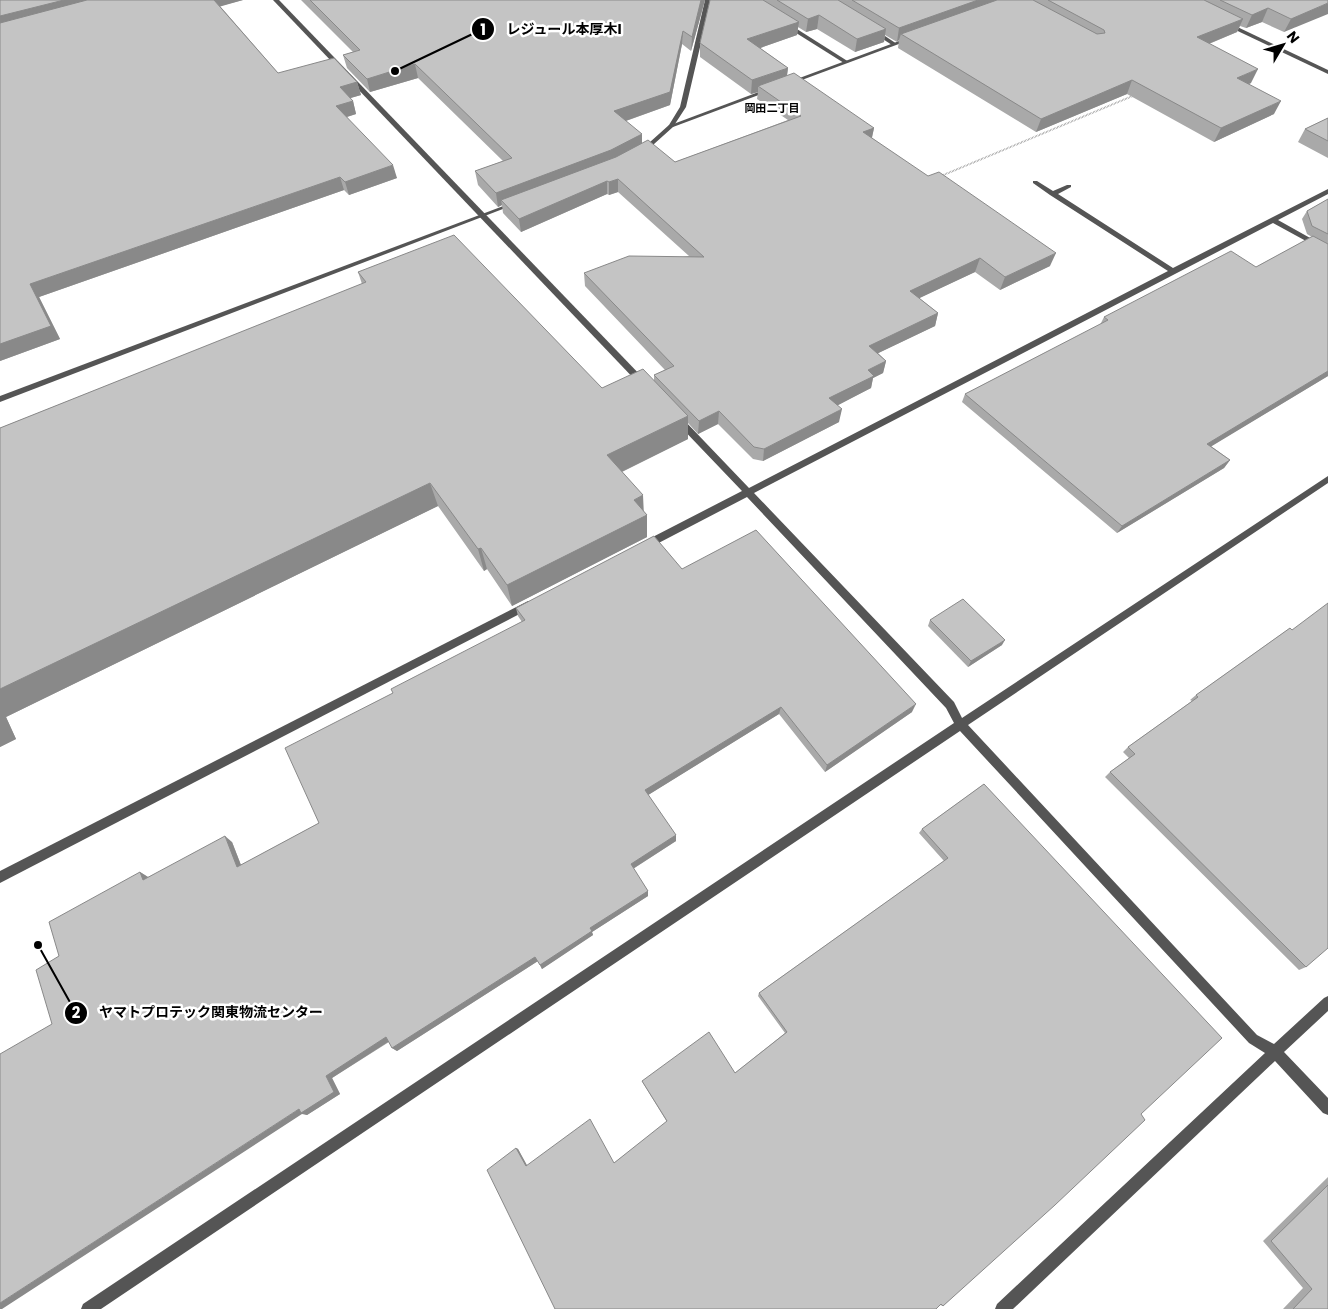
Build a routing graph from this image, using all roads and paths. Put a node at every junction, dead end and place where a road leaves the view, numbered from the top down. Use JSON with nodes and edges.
{"nodes":[{"id":1,"x":276,"y":0,"type":"edge"},
{"id":2,"x":708,"y":0,"type":"edge"},
{"id":3,"x":1221,"y":20,"type":"edge"},
{"id":4,"x":781,"y":21,"type":"edge"},
{"id":5,"x":870,"y":29,"type":"edge"},
{"id":6,"x":922,"y":34,"type":"edge"},
{"id":7,"x":894,"y":44,"type":"junction"},
{"id":8,"x":846,"y":62,"type":"junction"},
{"id":9,"x":1328,"y":72,"type":"edge"},
{"id":10,"x":1135,"y":94,"type":"edge"},
{"id":11,"x":671,"y":126,"type":"junction"},
{"id":12,"x":631,"y":158,"type":"edge"},
{"id":13,"x":934,"y":179,"type":"edge"},
{"id":14,"x":1035,"y":182,"type":"dead end"},
{"id":15,"x":1069,"y":186,"type":"dead end"},
{"id":16,"x":1328,"y":191,"type":"edge"},
{"id":17,"x":1052,"y":194,"type":"junction"},
{"id":18,"x":517,"y":202,"type":"edge"},
{"id":19,"x":482,"y":215,"type":"junction"},
{"id":20,"x":1273,"y":220,"type":"junction"},
{"id":21,"x":1328,"y":251,"type":"edge"},
{"id":22,"x":1174,"y":272,"type":"junction"},
{"id":23,"x":648,"y":388,"type":"edge"},
{"id":24,"x":0,"y":399,"type":"edge"},
{"id":25,"x":675,"y":415,"type":"edge"},
{"id":26,"x":1328,"y":479,"type":"edge"},
{"id":27,"x":749,"y":492,"type":"junction"},
{"id":28,"x":634,"y":551,"type":"edge"},
{"id":29,"x":537,"y":601,"type":"edge"},
{"id":30,"x":960,"y":724,"type":"junction"},
{"id":31,"x":0,"y":877,"type":"edge"},
{"id":32,"x":1328,"y":1002,"type":"edge"},
{"id":33,"x":1275,"y":1052,"type":"junction"},
{"id":34,"x":1328,"y":1108,"type":"edge"},
{"id":35,"x":88,"y":1309,"type":"edge"},
{"id":36,"x":1002,"y":1309,"type":"edge"}],
"edges":[{"from":1,"to":19,"type":"street"},
{"from":2,"to":11,"type":"street"},
{"from":3,"to":9,"type":"street"},
{"from":4,"to":8,"type":"street"},
{"from":5,"to":7,"type":"street"},
{"from":6,"to":7,"type":"street"},
{"from":7,"to":8,"type":"street"},
{"from":8,"to":11,"type":"street"},
{"from":10,"to":13,"type":"path"},
{"from":11,"to":12,"type":"street"},
{"from":14,"to":17,"type":"street"},
{"from":15,"to":17,"type":"street"},
{"from":16,"to":20,"type":"street"},
{"from":17,"to":22,"type":"street"},
{"from":18,"to":19,"type":"street"},
{"from":19,"to":23,"type":"street"},
{"from":19,"to":24,"type":"street"},
{"from":20,"to":21,"type":"street"},
{"from":20,"to":22,"type":"street"},
{"from":22,"to":27,"type":"street"},
{"from":25,"to":27,"type":"street"},
{"from":26,"to":30,"type":"street"},
{"from":27,"to":28,"type":"street"},
{"from":27,"to":30,"type":"street"},
{"from":29,"to":31,"type":"street"},
{"from":30,"to":33,"type":"street"},
{"from":30,"to":35,"type":"street"},
{"from":32,"to":33,"type":"street"},
{"from":33,"to":34,"type":"street"},
{"from":33,"to":36,"type":"street"}]}
